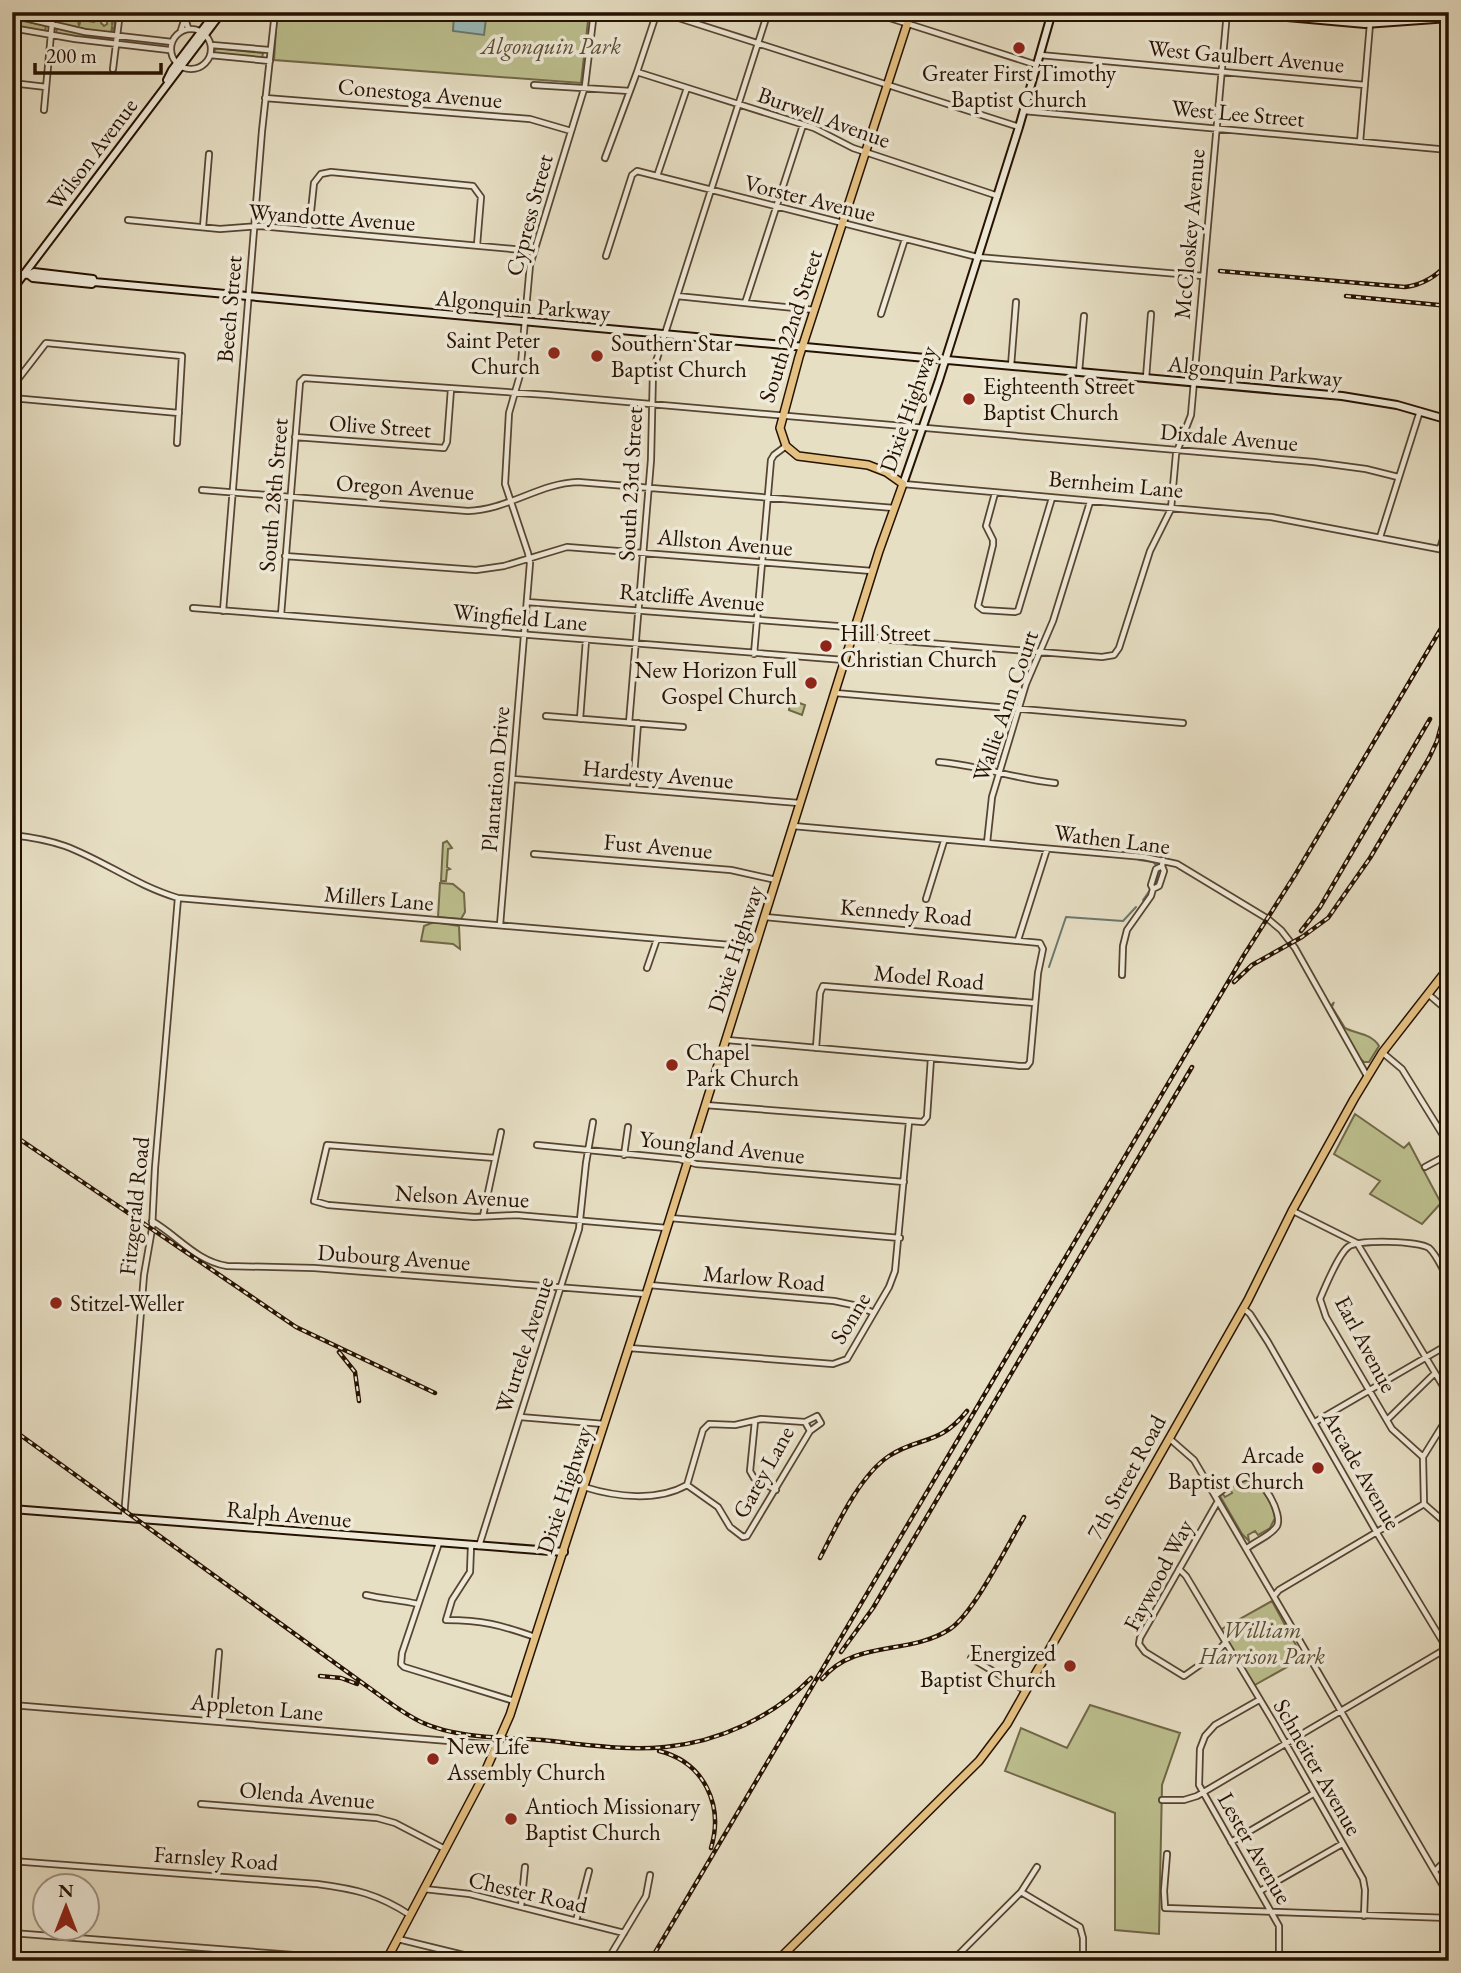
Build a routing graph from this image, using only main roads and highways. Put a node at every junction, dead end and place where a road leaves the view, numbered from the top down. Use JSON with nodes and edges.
{"nodes":[{"id":1,"x":911,"y":12,"type":"edge"},
{"id":2,"x":786,"y":446,"type":"joint"},
{"id":3,"x":903,"y":484,"type":"joint"},
{"id":4,"x":1449,"y":967,"type":"edge"},
{"id":5,"x":386,"y":1961,"type":"edge"},
{"id":6,"x":777,"y":1961,"type":"edge"}],
"edges":[{"from":1,"to":2,"type":"main road","name":"South 22nd Street"},
{"from":2,"to":3,"type":"main road","name":"Bernheim Lane"},
{"from":3,"to":5,"type":"main road","name":"Dixie Highway"},
{"from":4,"to":6,"type":"main road","name":"7th Street Road"}]}
